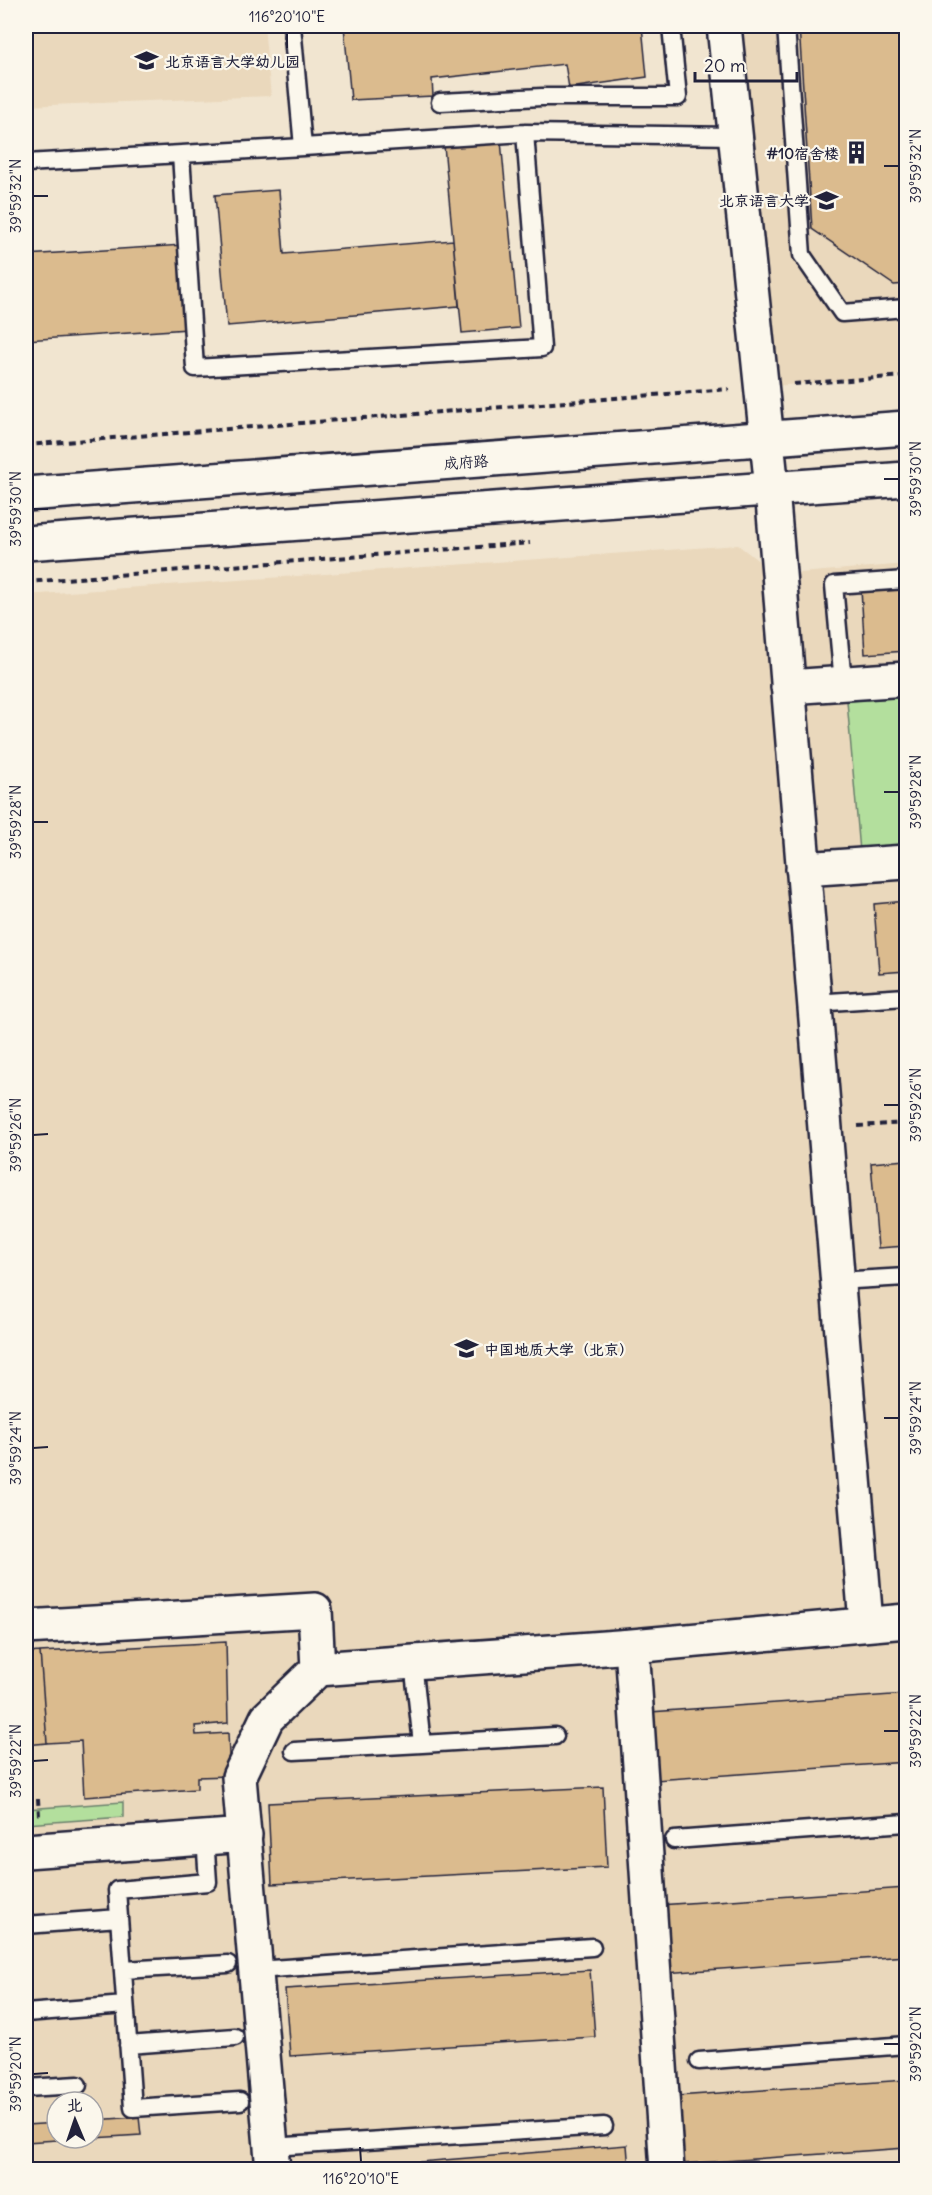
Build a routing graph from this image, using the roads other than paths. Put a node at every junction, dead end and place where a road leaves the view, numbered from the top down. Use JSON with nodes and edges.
{"nodes":[{"id":1,"x":292,"y":26,"type":"edge"},
{"id":2,"x":671,"y":26,"type":"edge"},
{"id":3,"x":724,"y":26,"type":"edge"},
{"id":4,"x":786,"y":26,"type":"edge"},
{"id":5,"x":440,"y":102,"type":"dead end"},
{"id":6,"x":525,"y":133,"type":"junction"},
{"id":7,"x":735,"y":136,"type":"junction"},
{"id":8,"x":303,"y":147,"type":"junction"},
{"id":9,"x":181,"y":154,"type":"junction"},
{"id":10,"x":26,"y":163,"type":"edge"},
{"id":11,"x":906,"y":308,"type":"edge"},
{"id":12,"x":906,"y":428,"type":"edge"},
{"id":13,"x":767,"y":439,"type":"junction"},
{"id":14,"x":906,"y":479,"type":"edge"},
{"id":15,"x":772,"y":489,"type":"junction"},
{"id":16,"x":26,"y":495,"type":"edge"},
{"id":17,"x":26,"y":543,"type":"edge"},
{"id":18,"x":906,"y":580,"type":"edge"},
{"id":19,"x":906,"y":679,"type":"edge"},
{"id":20,"x":843,"y":683,"type":"junction"},
{"id":21,"x":788,"y":687,"type":"junction"},
{"id":22,"x":906,"y":861,"type":"edge"},
{"id":23,"x":803,"y":869,"type":"junction"},
{"id":24,"x":906,"y":997,"type":"edge"},
{"id":25,"x":814,"y":1003,"type":"junction"},
{"id":26,"x":906,"y":1276,"type":"edge"},
{"id":27,"x":837,"y":1281,"type":"junction"},
{"id":28,"x":906,"y":1621,"type":"edge"},
{"id":29,"x":866,"y":1623,"type":"junction"},
{"id":30,"x":26,"y":1628,"type":"edge"},
{"id":31,"x":632,"y":1646,"type":"junction"},
{"id":32,"x":413,"y":1662,"type":"junction"},
{"id":33,"x":318,"y":1669,"type":"junction"},
{"id":34,"x":555,"y":1736,"type":"dead end"},
{"id":35,"x":422,"y":1744,"type":"junction"},
{"id":36,"x":294,"y":1751,"type":"dead end"},
{"id":37,"x":906,"y":1823,"type":"edge"},
{"id":38,"x":244,"y":1835,"type":"junction"},
{"id":39,"x":205,"y":1837,"type":"junction"},
{"id":40,"x":674,"y":1840,"type":"dead end"},
{"id":41,"x":26,"y":1851,"type":"edge"},
{"id":42,"x":119,"y":1918,"type":"junction"},
{"id":43,"x":26,"y":1925,"type":"edge"},
{"id":44,"x":592,"y":1947,"type":"dead end"},
{"id":45,"x":242,"y":1967,"type":"junction"},
{"id":46,"x":123,"y":1970,"type":"junction"},
{"id":47,"x":125,"y":2005,"type":"junction"},
{"id":48,"x":26,"y":2013,"type":"edge"},
{"id":49,"x":235,"y":2037,"type":"dead end"},
{"id":50,"x":128,"y":2044,"type":"junction"},
{"id":51,"x":906,"y":2045,"type":"edge"},
{"id":52,"x":699,"y":2061,"type":"dead end"},
{"id":53,"x":78,"y":2085,"type":"dead end"},
{"id":54,"x":26,"y":2088,"type":"edge"},
{"id":55,"x":240,"y":2102,"type":"dead end"},
{"id":56,"x":604,"y":2126,"type":"dead end"},
{"id":57,"x":272,"y":2158,"type":"edge"},
{"id":58,"x":668,"y":2169,"type":"edge"}],
"edges":[{"from":1,"to":8,"type":"lane"},
{"from":2,"to":5,"type":"lane"},
{"from":3,"to":7,"type":"street"},
{"from":4,"to":11,"type":"lane"},
{"from":6,"to":7,"type":"lane"},
{"from":6,"to":8,"type":"lane"},
{"from":6,"to":9,"type":"lane"},
{"from":7,"to":13,"type":"street"},
{"from":8,"to":9,"type":"lane"},
{"from":9,"to":10,"type":"lane"},
{"from":12,"to":13,"type":"street","name":"成府路"},
{"from":13,"to":15,"type":"street"},
{"from":13,"to":16,"type":"street","name":"成府路"},
{"from":14,"to":15,"type":"street"},
{"from":15,"to":17,"type":"street"},
{"from":15,"to":21,"type":"street"},
{"from":18,"to":20,"type":"lane"},
{"from":19,"to":20,"type":"street"},
{"from":20,"to":21,"type":"street"},
{"from":21,"to":23,"type":"street"},
{"from":22,"to":23,"type":"street"},
{"from":23,"to":25,"type":"street"},
{"from":24,"to":25,"type":"lane"},
{"from":25,"to":27,"type":"street"},
{"from":26,"to":27,"type":"lane"},
{"from":27,"to":29,"type":"street"},
{"from":28,"to":29,"type":"street"},
{"from":29,"to":31,"type":"street"},
{"from":30,"to":33,"type":"street"},
{"from":31,"to":32,"type":"street"},
{"from":31,"to":58,"type":"street"},
{"from":32,"to":33,"type":"street"},
{"from":32,"to":35,"type":"lane"},
{"from":33,"to":38,"type":"street"},
{"from":34,"to":35,"type":"lane"},
{"from":35,"to":36,"type":"lane"},
{"from":37,"to":40,"type":"lane"},
{"from":38,"to":39,"type":"street"},
{"from":38,"to":45,"type":"street"},
{"from":39,"to":41,"type":"street"},
{"from":39,"to":42,"type":"lane"},
{"from":42,"to":43,"type":"lane"},
{"from":42,"to":46,"type":"lane"},
{"from":44,"to":45,"type":"lane"},
{"from":45,"to":46,"type":"lane"},
{"from":45,"to":57,"type":"street"},
{"from":46,"to":47,"type":"lane"},
{"from":47,"to":48,"type":"lane"},
{"from":47,"to":50,"type":"lane"},
{"from":49,"to":50,"type":"lane"},
{"from":50,"to":55,"type":"lane"},
{"from":51,"to":52,"type":"lane"},
{"from":53,"to":54,"type":"lane"},
{"from":56,"to":57,"type":"lane"}]}
